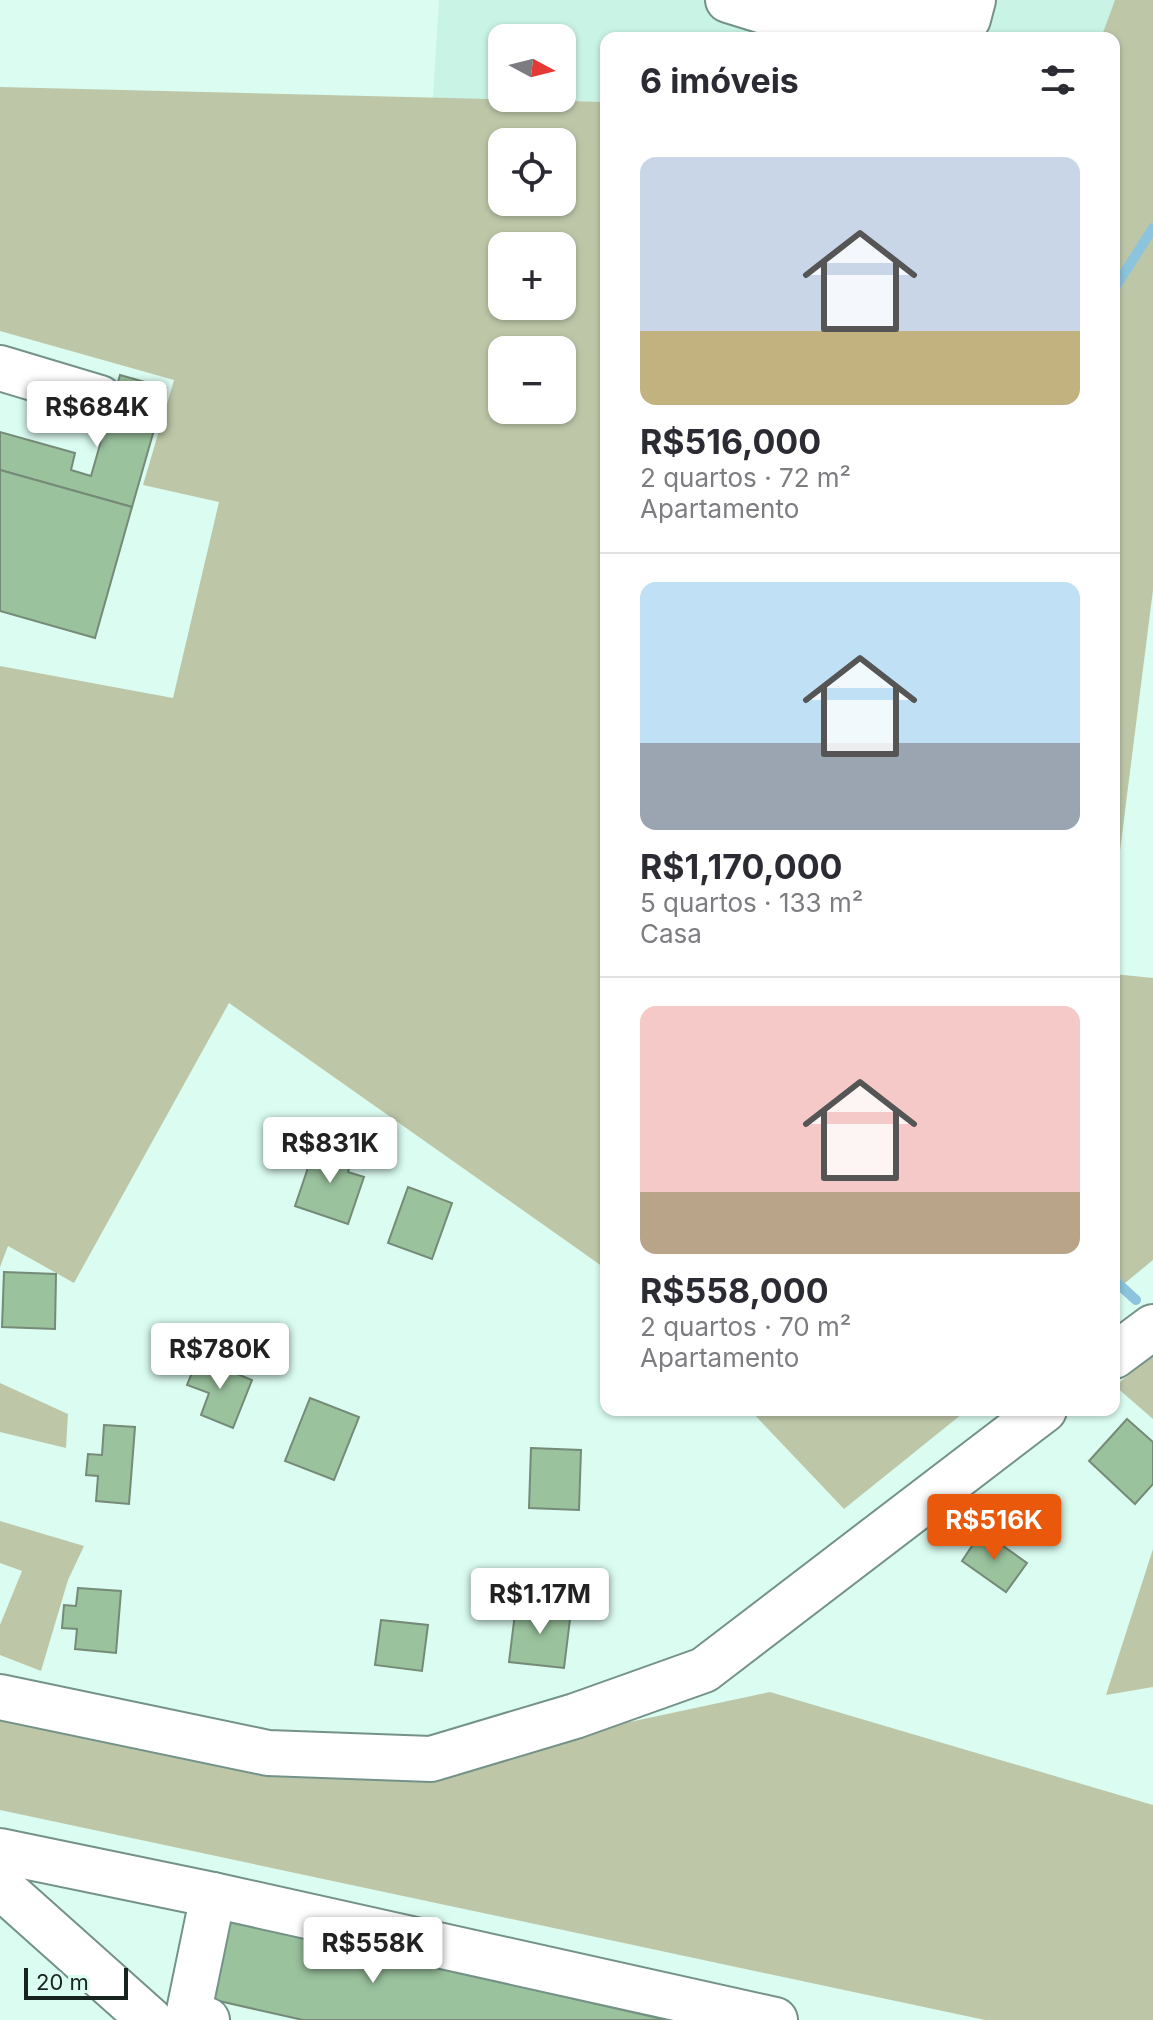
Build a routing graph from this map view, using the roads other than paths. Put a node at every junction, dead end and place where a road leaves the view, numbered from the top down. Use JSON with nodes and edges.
{"nodes":[{"id":1,"x":728,"y":0,"type":"edge"},
{"id":2,"x":973,"y":0,"type":"edge"},
{"id":3,"x":0,"y":368,"type":"edge"},
{"id":4,"x":100,"y":398,"type":"dead end"},
{"id":5,"x":1153,"y":1327,"type":"edge"},
{"id":6,"x":1120,"y":1352,"type":"edge"},
{"id":7,"x":1036,"y":1416,"type":"edge"},
{"id":8,"x":0,"y":1697,"type":"edge"},
{"id":9,"x":0,"y":1851,"type":"edge"},
{"id":10,"x":0,"y":1886,"type":"edge"},
{"id":11,"x":213,"y":1895,"type":"junction"},
{"id":12,"x":150,"y":2020,"type":"edge"},
{"id":13,"x":207,"y":2020,"type":"edge"},
{"id":14,"x":775,"y":2020,"type":"edge"}],
"edges":[{"from":1,"to":2,"type":"street"},
{"from":3,"to":4,"type":"street"},
{"from":5,"to":6,"type":"street"},
{"from":7,"to":8,"type":"street"},
{"from":9,"to":11,"type":"street"},
{"from":10,"to":12,"type":"street"},
{"from":11,"to":13,"type":"street"},
{"from":11,"to":14,"type":"street"}]}
